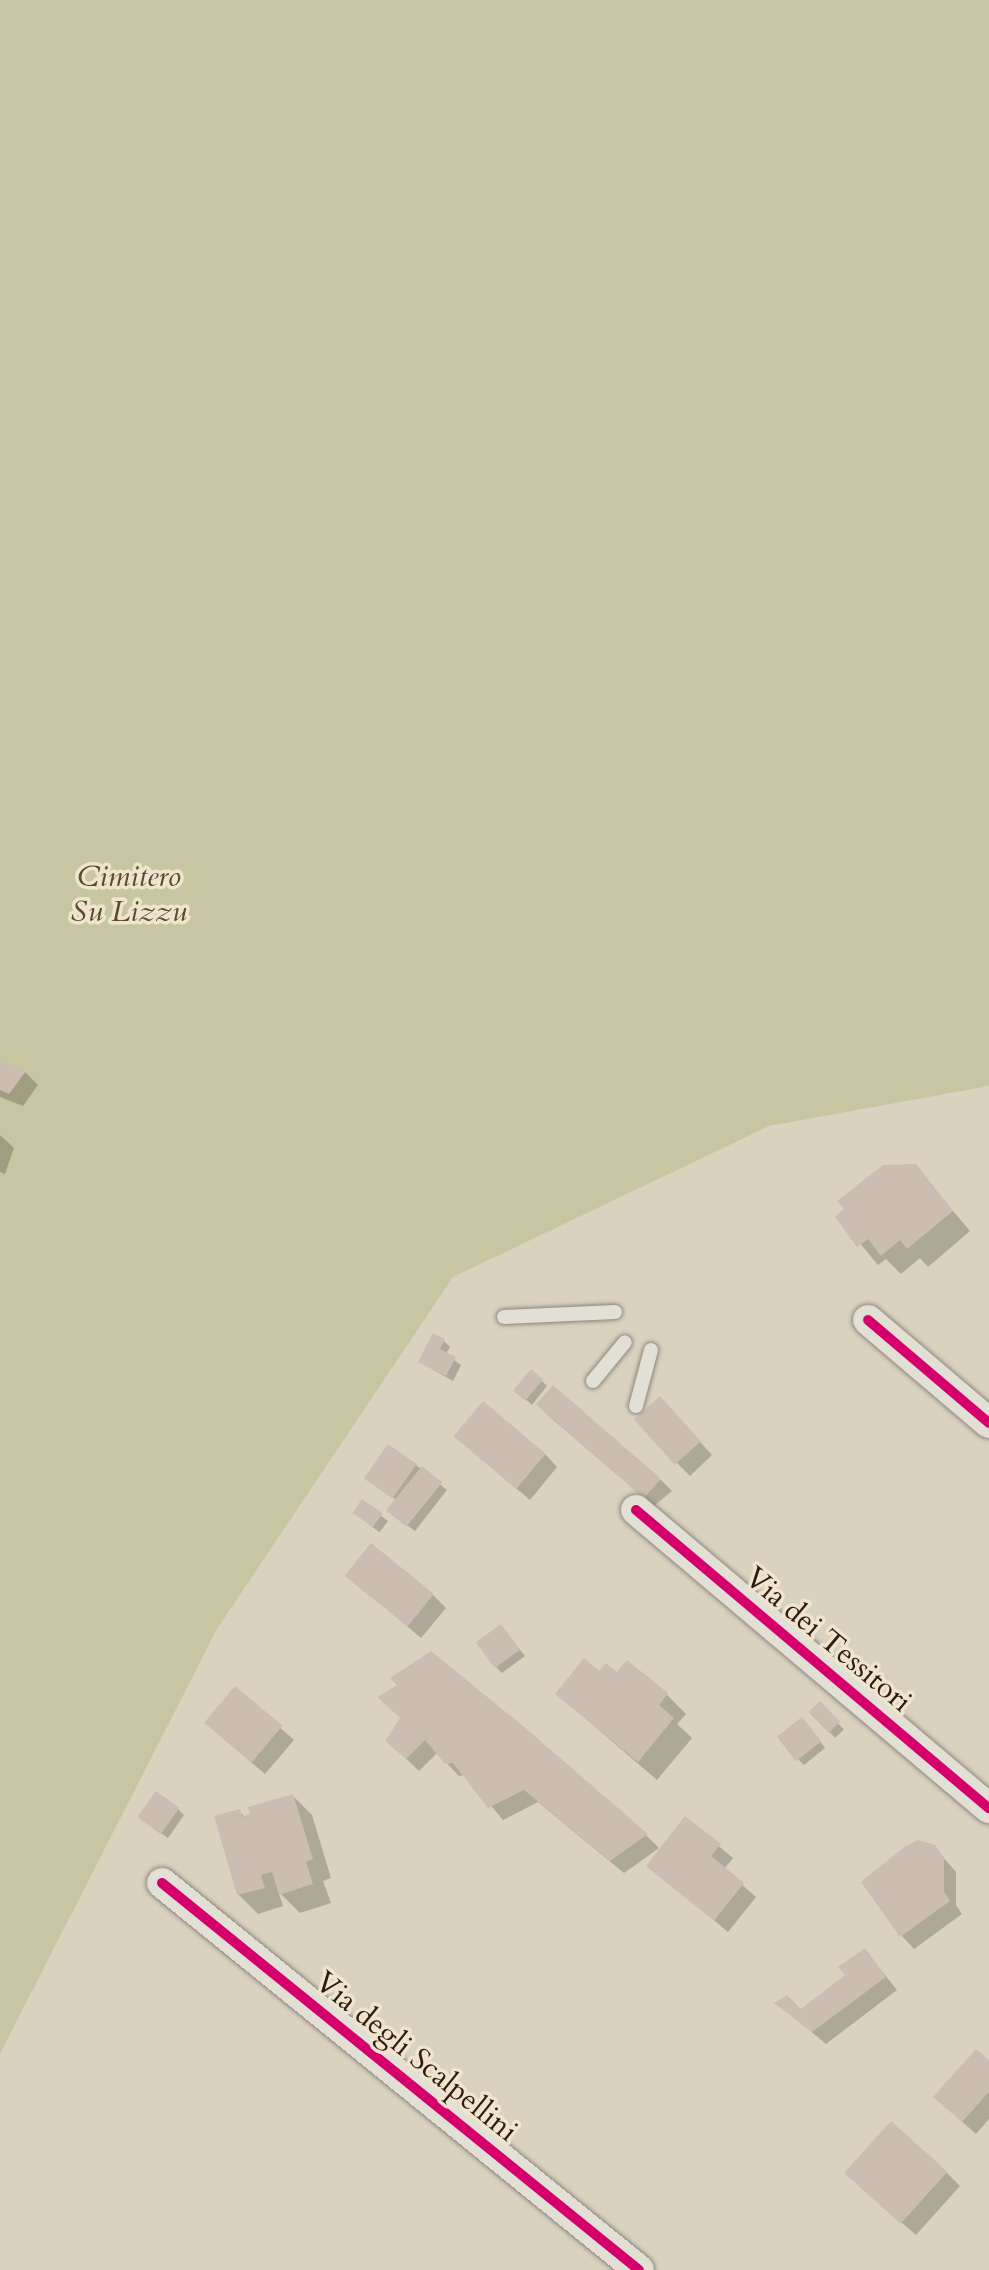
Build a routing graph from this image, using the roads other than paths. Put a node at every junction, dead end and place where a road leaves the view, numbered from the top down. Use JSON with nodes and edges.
{"nodes":[{"id":1,"x":615,"y":1312,"type":"dead end"},
{"id":2,"x":504,"y":1317,"type":"dead end"},
{"id":3,"x":868,"y":1320,"type":"dead end"},
{"id":4,"x":625,"y":1342,"type":"dead end"},
{"id":5,"x":650,"y":1350,"type":"dead end"},
{"id":6,"x":593,"y":1381,"type":"dead end"},
{"id":7,"x":636,"y":1406,"type":"dead end"},
{"id":8,"x":989,"y":1423,"type":"edge"},
{"id":9,"x":636,"y":1510,"type":"dead end"},
{"id":10,"x":989,"y":1808,"type":"edge"},
{"id":11,"x":162,"y":1883,"type":"dead end"},
{"id":12,"x":639,"y":2270,"type":"edge"}],
"edges":[{"from":1,"to":2,"type":"lane"},
{"from":3,"to":8,"type":"street"},
{"from":4,"to":6,"type":"lane"},
{"from":5,"to":7,"type":"lane"},
{"from":9,"to":10,"type":"street","name":"Via dei Tessitori"},
{"from":11,"to":12,"type":"street","name":"Via degli Scalpellini"}]}
